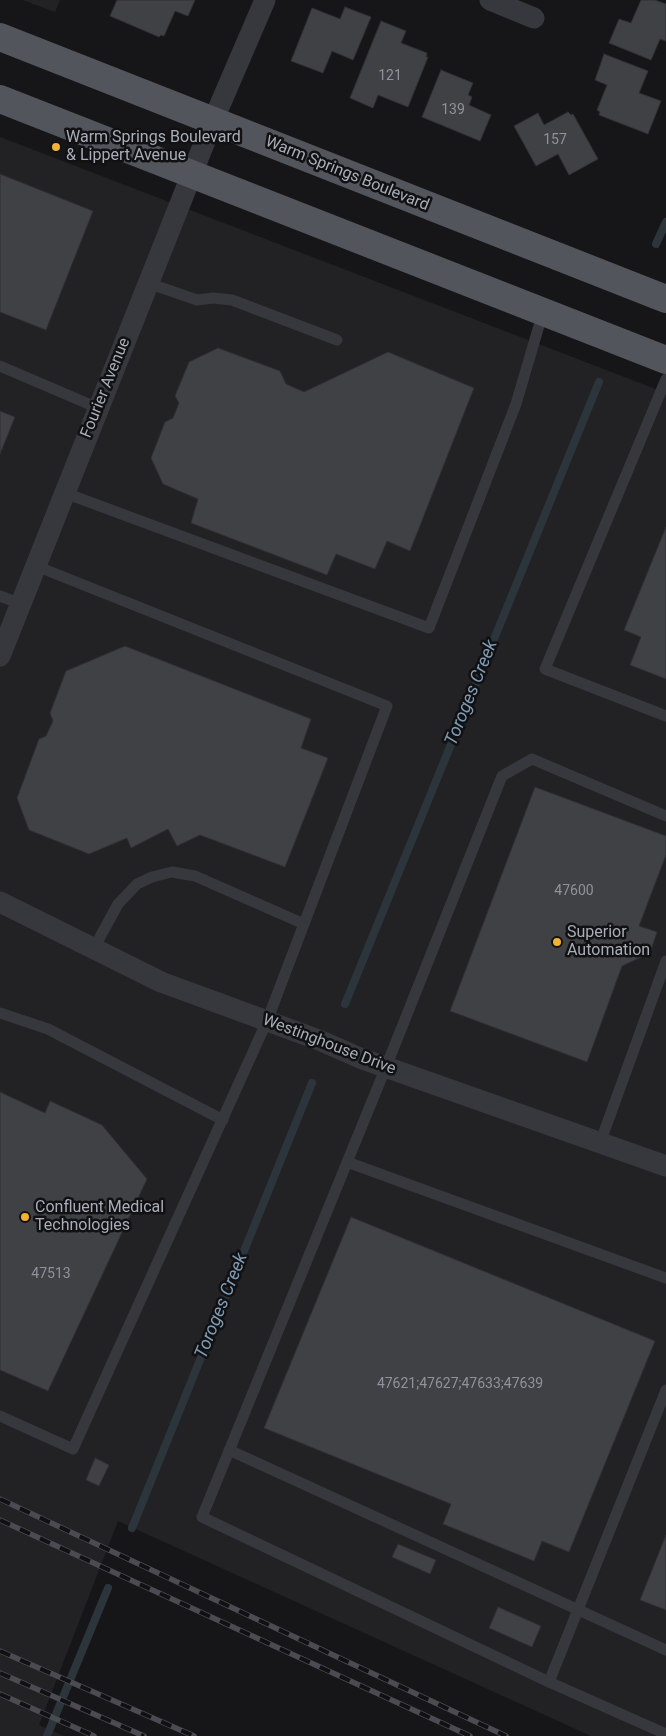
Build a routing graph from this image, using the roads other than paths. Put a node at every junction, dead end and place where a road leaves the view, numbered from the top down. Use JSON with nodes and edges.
{"nodes":[{"id":1,"x":265,"y":0,"type":"edge"},
{"id":2,"x":490,"y":0,"type":"edge"},
{"id":3,"x":534,"y":18,"type":"dead end"},
{"id":4,"x":0,"y":38,"type":"edge"},
{"id":5,"x":0,"y":99,"type":"edge"},
{"id":6,"x":213,"y":120,"type":"junction"},
{"id":7,"x":191,"y":175,"type":"junction"},
{"id":8,"x":148,"y":283,"type":"junction"},
{"id":9,"x":666,"y":299,"type":"edge"},
{"id":10,"x":543,"y":312,"type":"junction"},
{"id":11,"x":337,"y":340,"type":"dead end"},
{"id":12,"x":666,"y":360,"type":"edge"},
{"id":13,"x":0,"y":366,"type":"edge"},
{"id":14,"x":666,"y":379,"type":"edge"},
{"id":15,"x":98,"y":408,"type":"junction"},
{"id":16,"x":65,"y":493,"type":"junction"},
{"id":17,"x":36,"y":566,"type":"junction"},
{"id":18,"x":0,"y":596,"type":"edge"},
{"id":19,"x":21,"y":604,"type":"junction"},
{"id":20,"x":0,"y":656,"type":"edge"},
{"id":21,"x":666,"y":716,"type":"edge"},
{"id":22,"x":666,"y":816,"type":"edge"},
{"id":23,"x":0,"y":902,"type":"edge"},
{"id":24,"x":304,"y":924,"type":"junction"},
{"id":25,"x":94,"y":948,"type":"junction"},
{"id":26,"x":666,"y":961,"type":"edge"},
{"id":27,"x":0,"y":1013,"type":"edge"},
{"id":28,"x":267,"y":1021,"type":"junction"},
{"id":29,"x":386,"y":1067,"type":"junction"},
{"id":30,"x":223,"y":1120,"type":"junction"},
{"id":31,"x":600,"y":1143,"type":"junction"},
{"id":32,"x":347,"y":1162,"type":"junction"},
{"id":33,"x":666,"y":1166,"type":"edge"},
{"id":34,"x":666,"y":1278,"type":"edge"},
{"id":35,"x":666,"y":1390,"type":"edge"},
{"id":36,"x":0,"y":1416,"type":"edge"},
{"id":37,"x":230,"y":1450,"type":"junction"},
{"id":38,"x":578,"y":1610,"type":"junction"},
{"id":39,"x":666,"y":1650,"type":"edge"},
{"id":40,"x":549,"y":1682,"type":"junction"},
{"id":41,"x":666,"y":1734,"type":"edge"}],
"edges":[{"from":1,"to":6,"type":"street","name":"Fourier Avenue"},
{"from":2,"to":3,"type":"street"},
{"from":4,"to":6,"type":"main road","name":"Warm Springs Boulevard"},
{"from":5,"to":7,"type":"main road"},
{"from":6,"to":7,"type":"street","name":"Fourier Avenue"},
{"from":6,"to":9,"type":"main road","name":"Warm Springs Boulevard"},
{"from":7,"to":8,"type":"street","name":"Fourier Avenue"},
{"from":7,"to":10,"type":"main road"},
{"from":8,"to":11,"type":"lane"},
{"from":8,"to":15,"type":"street","name":"Fourier Avenue"},
{"from":10,"to":12,"type":"main road"},
{"from":10,"to":16,"type":"lane"},
{"from":13,"to":15,"type":"lane"},
{"from":14,"to":21,"type":"lane"},
{"from":15,"to":16,"type":"street","name":"Fourier Avenue"},
{"from":16,"to":17,"type":"street","name":"Fourier Avenue"},
{"from":17,"to":19,"type":"street","name":"Fourier Avenue"},
{"from":17,"to":24,"type":"lane"},
{"from":18,"to":19,"type":"lane"},
{"from":19,"to":20,"type":"street","name":"Fourier Avenue"},
{"from":22,"to":29,"type":"lane"},
{"from":23,"to":25,"type":"street","name":"Westinghouse Drive"},
{"from":24,"to":25,"type":"lane"},
{"from":24,"to":28,"type":"lane"},
{"from":25,"to":28,"type":"street","name":"Westinghouse Drive"},
{"from":26,"to":31,"type":"lane"},
{"from":27,"to":30,"type":"lane"},
{"from":28,"to":29,"type":"street","name":"Westinghouse Drive"},
{"from":28,"to":30,"type":"lane"},
{"from":29,"to":31,"type":"street","name":"Westinghouse Drive"},
{"from":29,"to":32,"type":"lane"},
{"from":30,"to":36,"type":"lane"},
{"from":31,"to":33,"type":"street","name":"Westinghouse Drive"},
{"from":32,"to":34,"type":"lane"},
{"from":32,"to":37,"type":"lane"},
{"from":35,"to":38,"type":"lane"},
{"from":37,"to":38,"type":"lane"},
{"from":37,"to":40,"type":"lane"},
{"from":38,"to":39,"type":"lane"},
{"from":38,"to":40,"type":"lane"},
{"from":40,"to":41,"type":"lane"}]}
